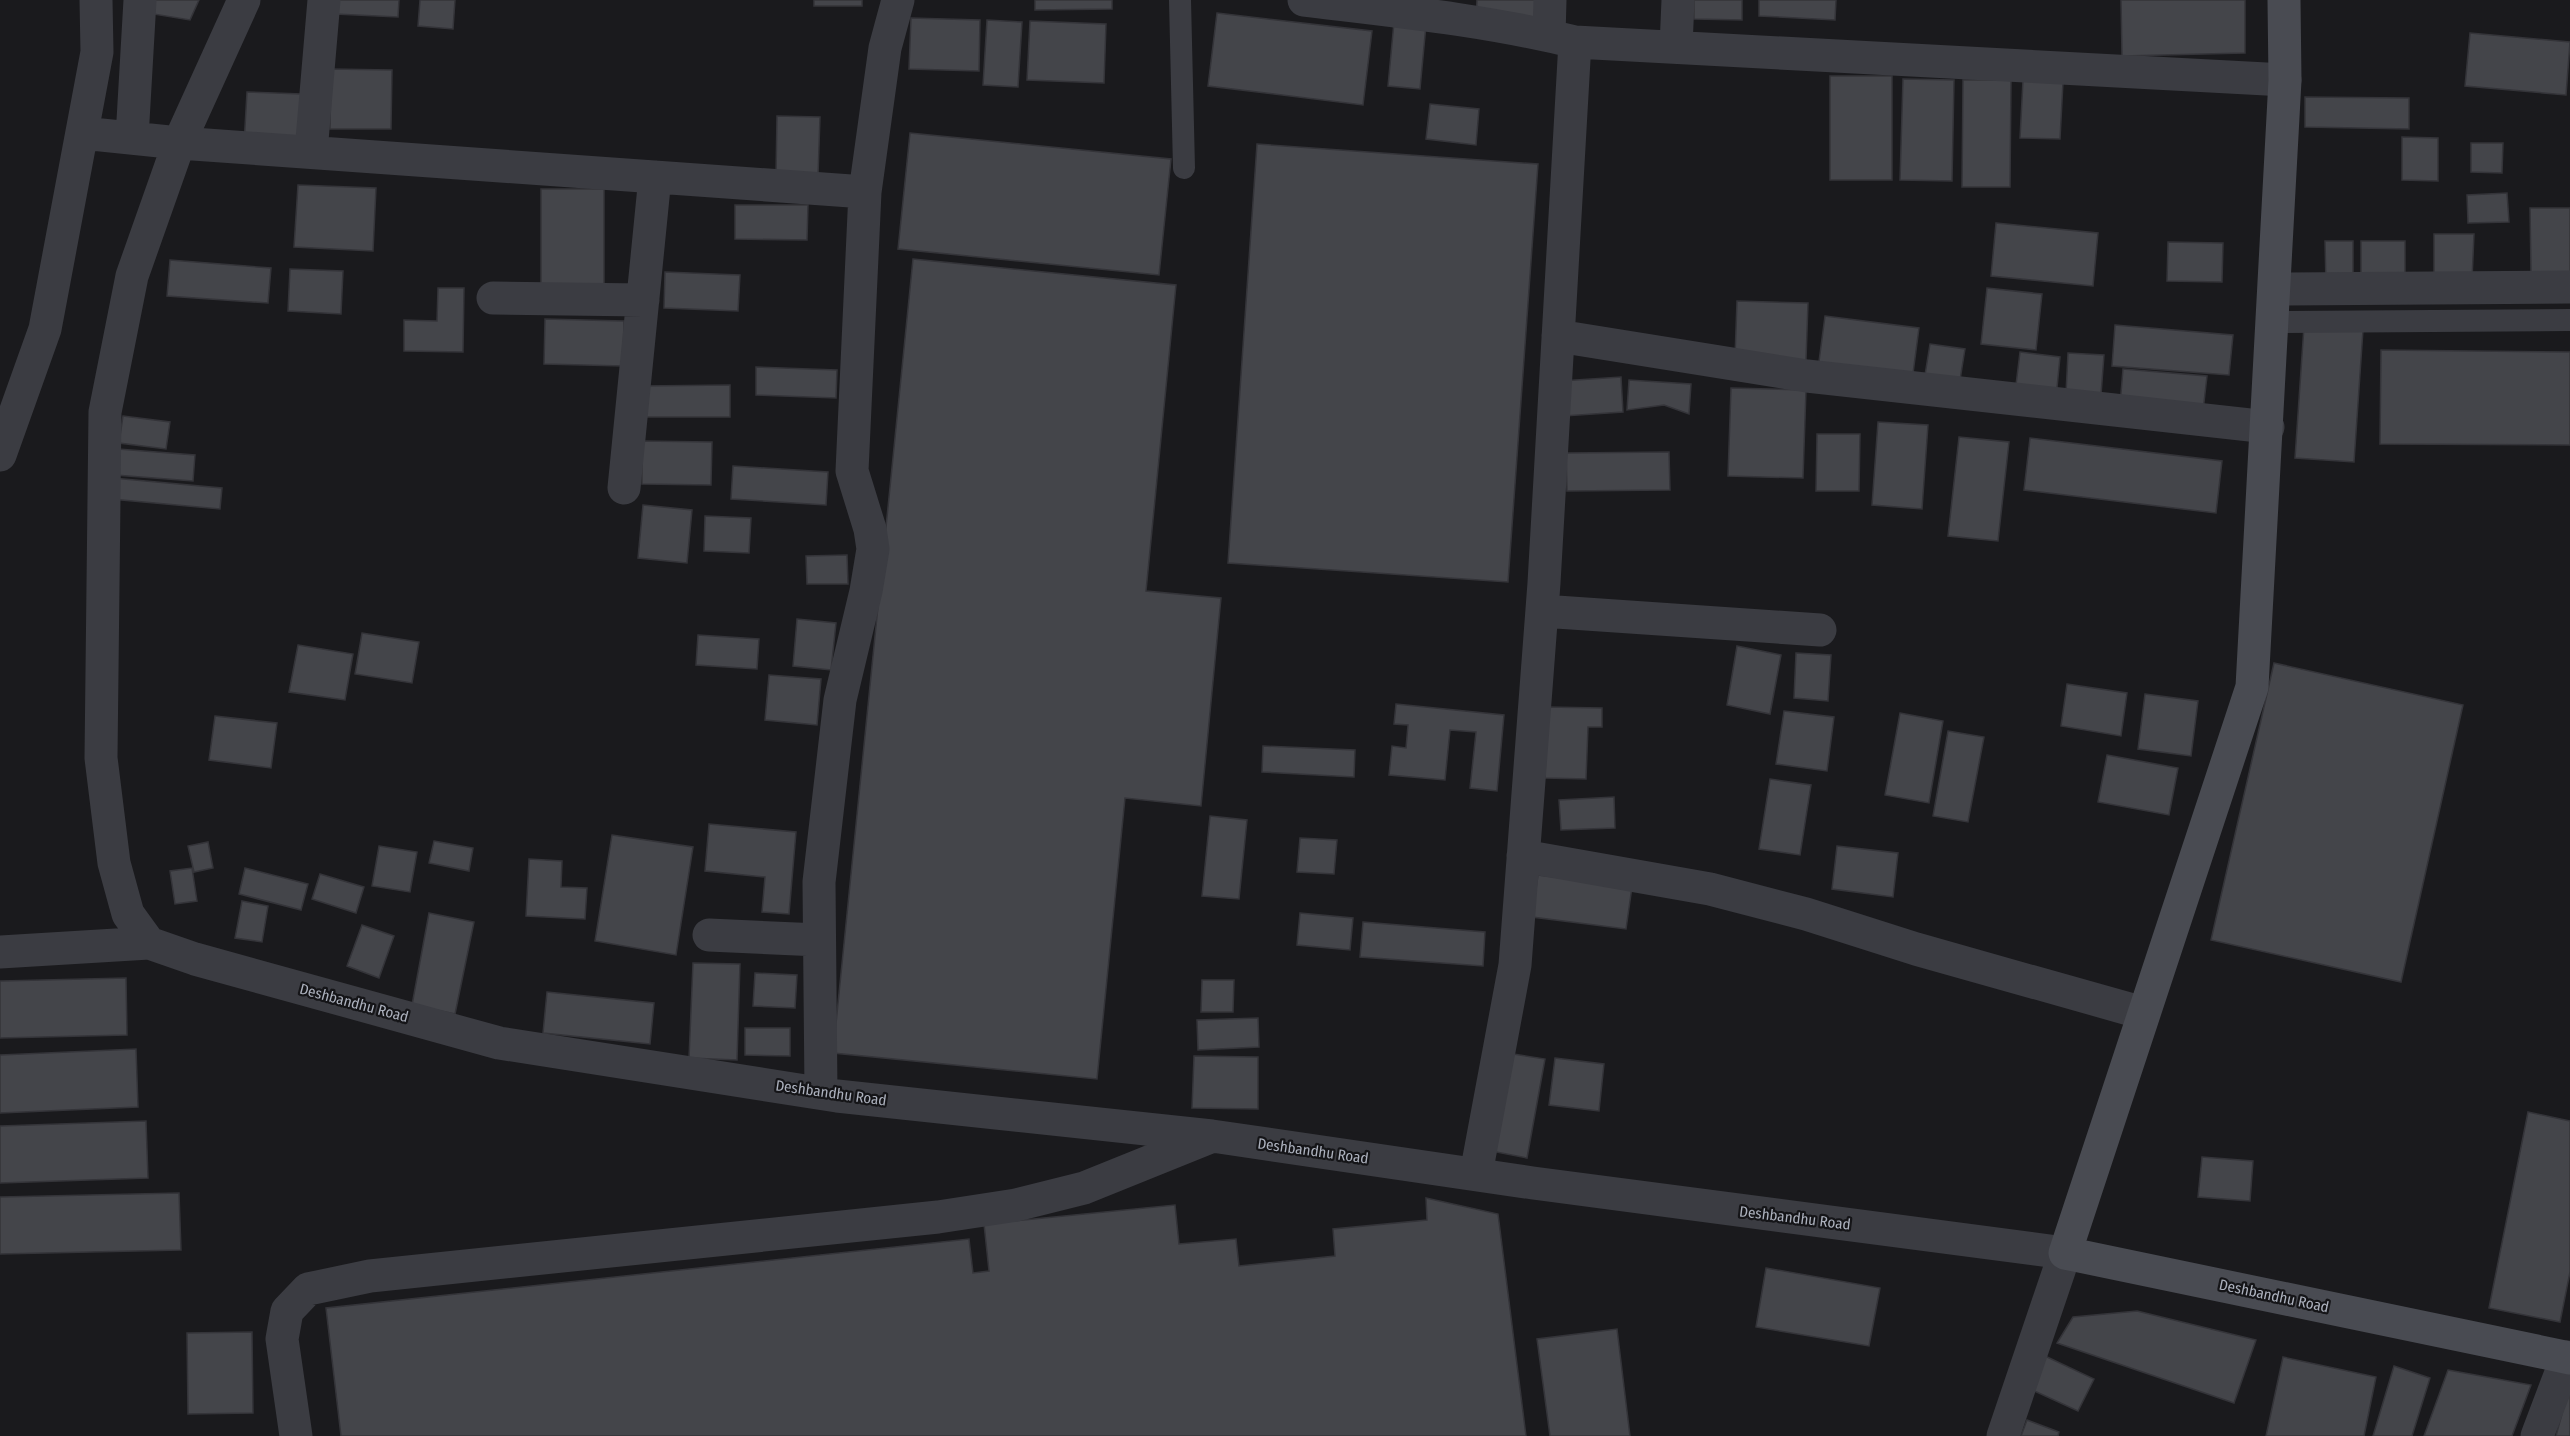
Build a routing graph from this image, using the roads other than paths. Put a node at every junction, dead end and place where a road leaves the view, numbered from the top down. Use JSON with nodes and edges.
{"nodes":[{"id":1,"x":96,"y":0,"type":"edge"},
{"id":2,"x":140,"y":0,"type":"edge"},
{"id":3,"x":244,"y":0,"type":"edge"},
{"id":4,"x":324,"y":0,"type":"edge"},
{"id":5,"x":898,"y":0,"type":"edge"},
{"id":6,"x":1180,"y":0,"type":"edge"},
{"id":7,"x":1310,"y":0,"type":"edge"},
{"id":8,"x":1550,"y":0,"type":"edge"},
{"id":9,"x":1678,"y":0,"type":"edge"},
{"id":10,"x":2284,"y":0,"type":"edge"},
{"id":11,"x":1377,"y":4,"type":"edge"},
{"id":12,"x":1562,"y":39,"type":"junction"},
{"id":13,"x":1676,"y":47,"type":"junction"},
{"id":14,"x":2285,"y":80,"type":"junction"},
{"id":15,"x":82,"y":133,"type":"junction"},
{"id":16,"x":132,"y":138,"type":"junction"},
{"id":17,"x":179,"y":143,"type":"junction"},
{"id":18,"x":311,"y":152,"type":"junction"},
{"id":19,"x":1184,"y":168,"type":"dead end"},
{"id":20,"x":655,"y":177,"type":"junction"},
{"id":21,"x":865,"y":192,"type":"junction"},
{"id":22,"x":2570,"y":287,"type":"edge"},
{"id":23,"x":2275,"y":289,"type":"junction"},
{"id":24,"x":493,"y":298,"type":"dead end"},
{"id":25,"x":643,"y":300,"type":"junction"},
{"id":26,"x":2570,"y":320,"type":"edge"},
{"id":27,"x":2273,"y":322,"type":"junction"},
{"id":28,"x":1558,"y":336,"type":"junction"},
{"id":29,"x":9,"y":404,"type":"edge"},
{"id":30,"x":2268,"y":428,"type":"junction"},
{"id":31,"x":0,"y":455,"type":"edge"},
{"id":32,"x":624,"y":488,"type":"dead end"},
{"id":33,"x":1542,"y":611,"type":"junction"},
{"id":34,"x":1820,"y":630,"type":"dead end"},
{"id":35,"x":1523,"y":856,"type":"junction"},
{"id":36,"x":709,"y":935,"type":"dead end"},
{"id":37,"x":819,"y":940,"type":"junction"},
{"id":38,"x":149,"y":943,"type":"junction"},
{"id":39,"x":0,"y":952,"type":"edge"},
{"id":40,"x":2143,"y":1013,"type":"junction"},
{"id":41,"x":821,"y":1093,"type":"junction"},
{"id":42,"x":1212,"y":1136,"type":"junction"},
{"id":43,"x":1476,"y":1174,"type":"junction"},
{"id":44,"x":2065,"y":1253,"type":"junction"},
{"id":45,"x":2569,"y":1358,"type":"edge"},
{"id":46,"x":296,"y":1436,"type":"edge"},
{"id":47,"x":2004,"y":1436,"type":"edge"},
{"id":48,"x":2537,"y":1436,"type":"edge"}],
"edges":[{"from":1,"to":15,"type":"street"},
{"from":2,"to":16,"type":"street"},
{"from":3,"to":17,"type":"street"},
{"from":4,"to":18,"type":"street"},
{"from":5,"to":21,"type":"street"},
{"from":6,"to":19,"type":"lane"},
{"from":7,"to":11,"type":"street"},
{"from":8,"to":12,"type":"street"},
{"from":9,"to":13,"type":"street"},
{"from":10,"to":14,"type":"street"},
{"from":11,"to":12,"type":"street"},
{"from":12,"to":13,"type":"street"},
{"from":12,"to":28,"type":"street"},
{"from":13,"to":14,"type":"street"},
{"from":14,"to":23,"type":"street"},
{"from":15,"to":16,"type":"street"},
{"from":15,"to":29,"type":"street"},
{"from":16,"to":17,"type":"street"},
{"from":17,"to":18,"type":"street"},
{"from":17,"to":38,"type":"street"},
{"from":18,"to":20,"type":"street"},
{"from":20,"to":21,"type":"street"},
{"from":20,"to":25,"type":"street"},
{"from":21,"to":37,"type":"street"},
{"from":22,"to":23,"type":"street"},
{"from":23,"to":27,"type":"street"},
{"from":24,"to":25,"type":"street"},
{"from":25,"to":32,"type":"street"},
{"from":26,"to":27,"type":"lane"},
{"from":27,"to":30,"type":"street"},
{"from":28,"to":30,"type":"street"},
{"from":28,"to":33,"type":"street"},
{"from":29,"to":31,"type":"street"},
{"from":30,"to":40,"type":"street"},
{"from":33,"to":34,"type":"street"},
{"from":33,"to":35,"type":"street"},
{"from":35,"to":40,"type":"street"},
{"from":35,"to":43,"type":"street"},
{"from":36,"to":37,"type":"street"},
{"from":37,"to":41,"type":"street"},
{"from":38,"to":39,"type":"street"},
{"from":38,"to":41,"type":"street","name":"Deshbandhu Road"},
{"from":40,"to":44,"type":"street"},
{"from":41,"to":42,"type":"street","name":"Deshbandhu Road"},
{"from":42,"to":43,"type":"street","name":"Deshbandhu Road"},
{"from":42,"to":46,"type":"street"},
{"from":43,"to":44,"type":"street","name":"Deshbandhu Road"},
{"from":44,"to":45,"type":"street","name":"Deshbandhu Road"},
{"from":44,"to":47,"type":"street"},
{"from":45,"to":48,"type":"street"}]}
